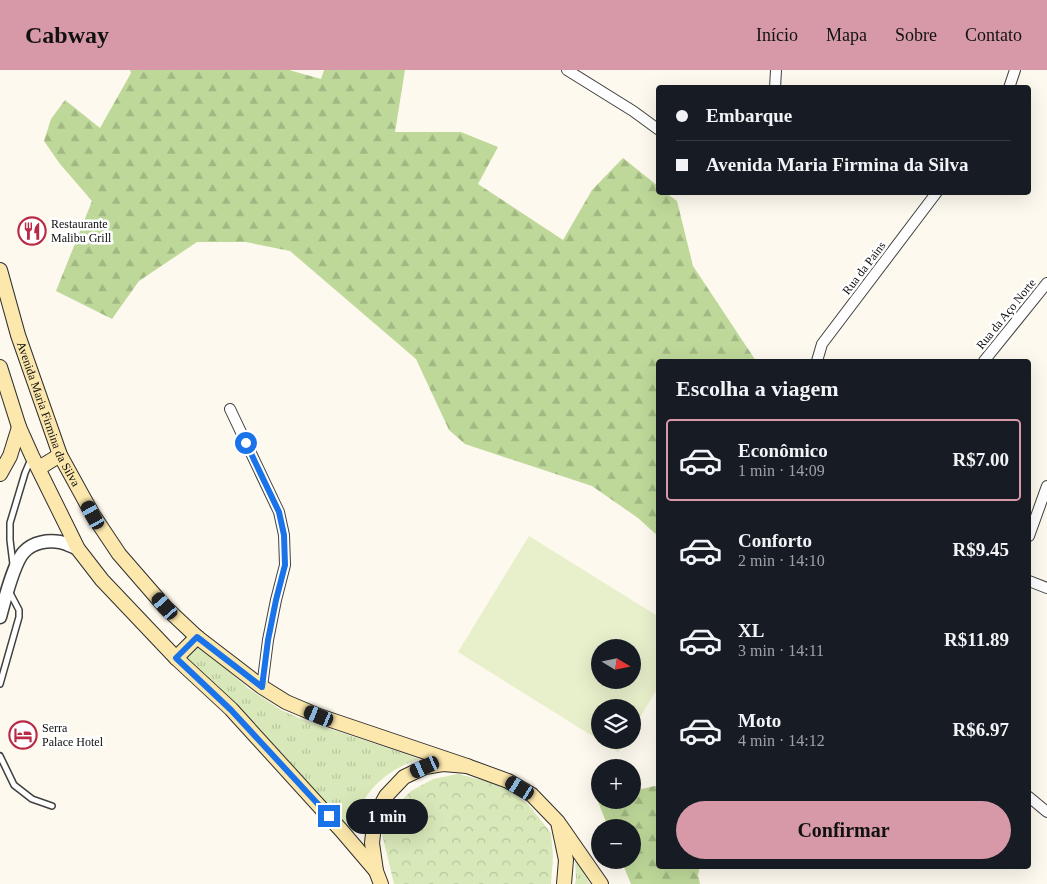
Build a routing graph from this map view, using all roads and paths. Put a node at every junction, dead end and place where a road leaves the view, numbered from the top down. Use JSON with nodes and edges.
{"nodes":[{"id":1,"x":567,"y":70,"type":"edge"},
{"id":2,"x":776,"y":70,"type":"edge"},
{"id":3,"x":1015,"y":70,"type":"edge"},
{"id":4,"x":775,"y":85,"type":"edge"},
{"id":5,"x":1010,"y":85,"type":"edge"},
{"id":6,"x":656,"y":128,"type":"edge"},
{"id":7,"x":935,"y":195,"type":"edge"},
{"id":8,"x":0,"y":270,"type":"edge"},
{"id":9,"x":1047,"y":283,"type":"edge"},
{"id":10,"x":818,"y":359,"type":"edge"},
{"id":11,"x":986,"y":359,"type":"edge"},
{"id":12,"x":0,"y":367,"type":"edge"},
{"id":13,"x":230,"y":408,"type":"dead end"},
{"id":14,"x":19,"y":427,"type":"junction"},
{"id":15,"x":60,"y":455,"type":"junction"},
{"id":16,"x":35,"y":462,"type":"junction"},
{"id":17,"x":0,"y":474,"type":"edge"},
{"id":18,"x":1047,"y":486,"type":"edge"},
{"id":19,"x":1031,"y":530,"type":"edge"},
{"id":20,"x":78,"y":549,"type":"junction"},
{"id":21,"x":14,"y":573,"type":"junction"},
{"id":22,"x":1031,"y":582,"type":"edge"},
{"id":23,"x":1047,"y":588,"type":"edge"},
{"id":24,"x":8,"y":589,"type":"junction"},
{"id":25,"x":0,"y":617,"type":"edge"},
{"id":26,"x":197,"y":637,"type":"junction"},
{"id":27,"x":176,"y":658,"type":"junction"},
{"id":28,"x":0,"y":684,"type":"edge"},
{"id":29,"x":262,"y":687,"type":"junction"},
{"id":30,"x":0,"y":756,"type":"edge"},
{"id":31,"x":467,"y":766,"type":"junction"},
{"id":32,"x":1031,"y":799,"type":"edge"},
{"id":33,"x":52,"y":806,"type":"dead end"},
{"id":34,"x":1047,"y":812,"type":"edge"},
{"id":35,"x":558,"y":822,"type":"junction"},
{"id":36,"x":378,"y":878,"type":"edge"},
{"id":37,"x":564,"y":884,"type":"edge"},
{"id":38,"x":601,"y":884,"type":"edge"}],
"edges":[{"from":1,"to":6,"type":"street"},
{"from":2,"to":4,"type":"street"},
{"from":3,"to":5,"type":"street"},
{"from":7,"to":10,"type":"street","name":"Rua da Pains"},
{"from":8,"to":15,"type":"main road","name":"Avenida Maria Firmina da Silva"},
{"from":9,"to":11,"type":"street","name":"Rua da Aço Norte"},
{"from":12,"to":14,"type":"main road"},
{"from":13,"to":29,"type":"street"},
{"from":14,"to":16,"type":"main road"},
{"from":14,"to":17,"type":"main road"},
{"from":15,"to":16,"type":"main road"},
{"from":15,"to":26,"type":"main road","name":"Avenida Maria Firmina da Silva"},
{"from":16,"to":20,"type":"main road"},
{"from":16,"to":21,"type":"lane"},
{"from":18,"to":19,"type":"street"},
{"from":20,"to":21,"type":"street"},
{"from":20,"to":27,"type":"main road"},
{"from":21,"to":24,"type":"street"},
{"from":22,"to":23,"type":"street"},
{"from":24,"to":25,"type":"street"},
{"from":24,"to":28,"type":"lane"},
{"from":26,"to":27,"type":"main road"},
{"from":26,"to":29,"type":"main road","name":"Avenida Maria Firmina da Silva"},
{"from":27,"to":36,"type":"main road"},
{"from":29,"to":31,"type":"main road","name":"Avenida Maria Firmina da Silva"},
{"from":30,"to":33,"type":"lane"},
{"from":31,"to":35,"type":"main road"},
{"from":31,"to":36,"type":"main road"},
{"from":32,"to":34,"type":"street"},
{"from":35,"to":37,"type":"main road"},
{"from":35,"to":38,"type":"main road"}]}
